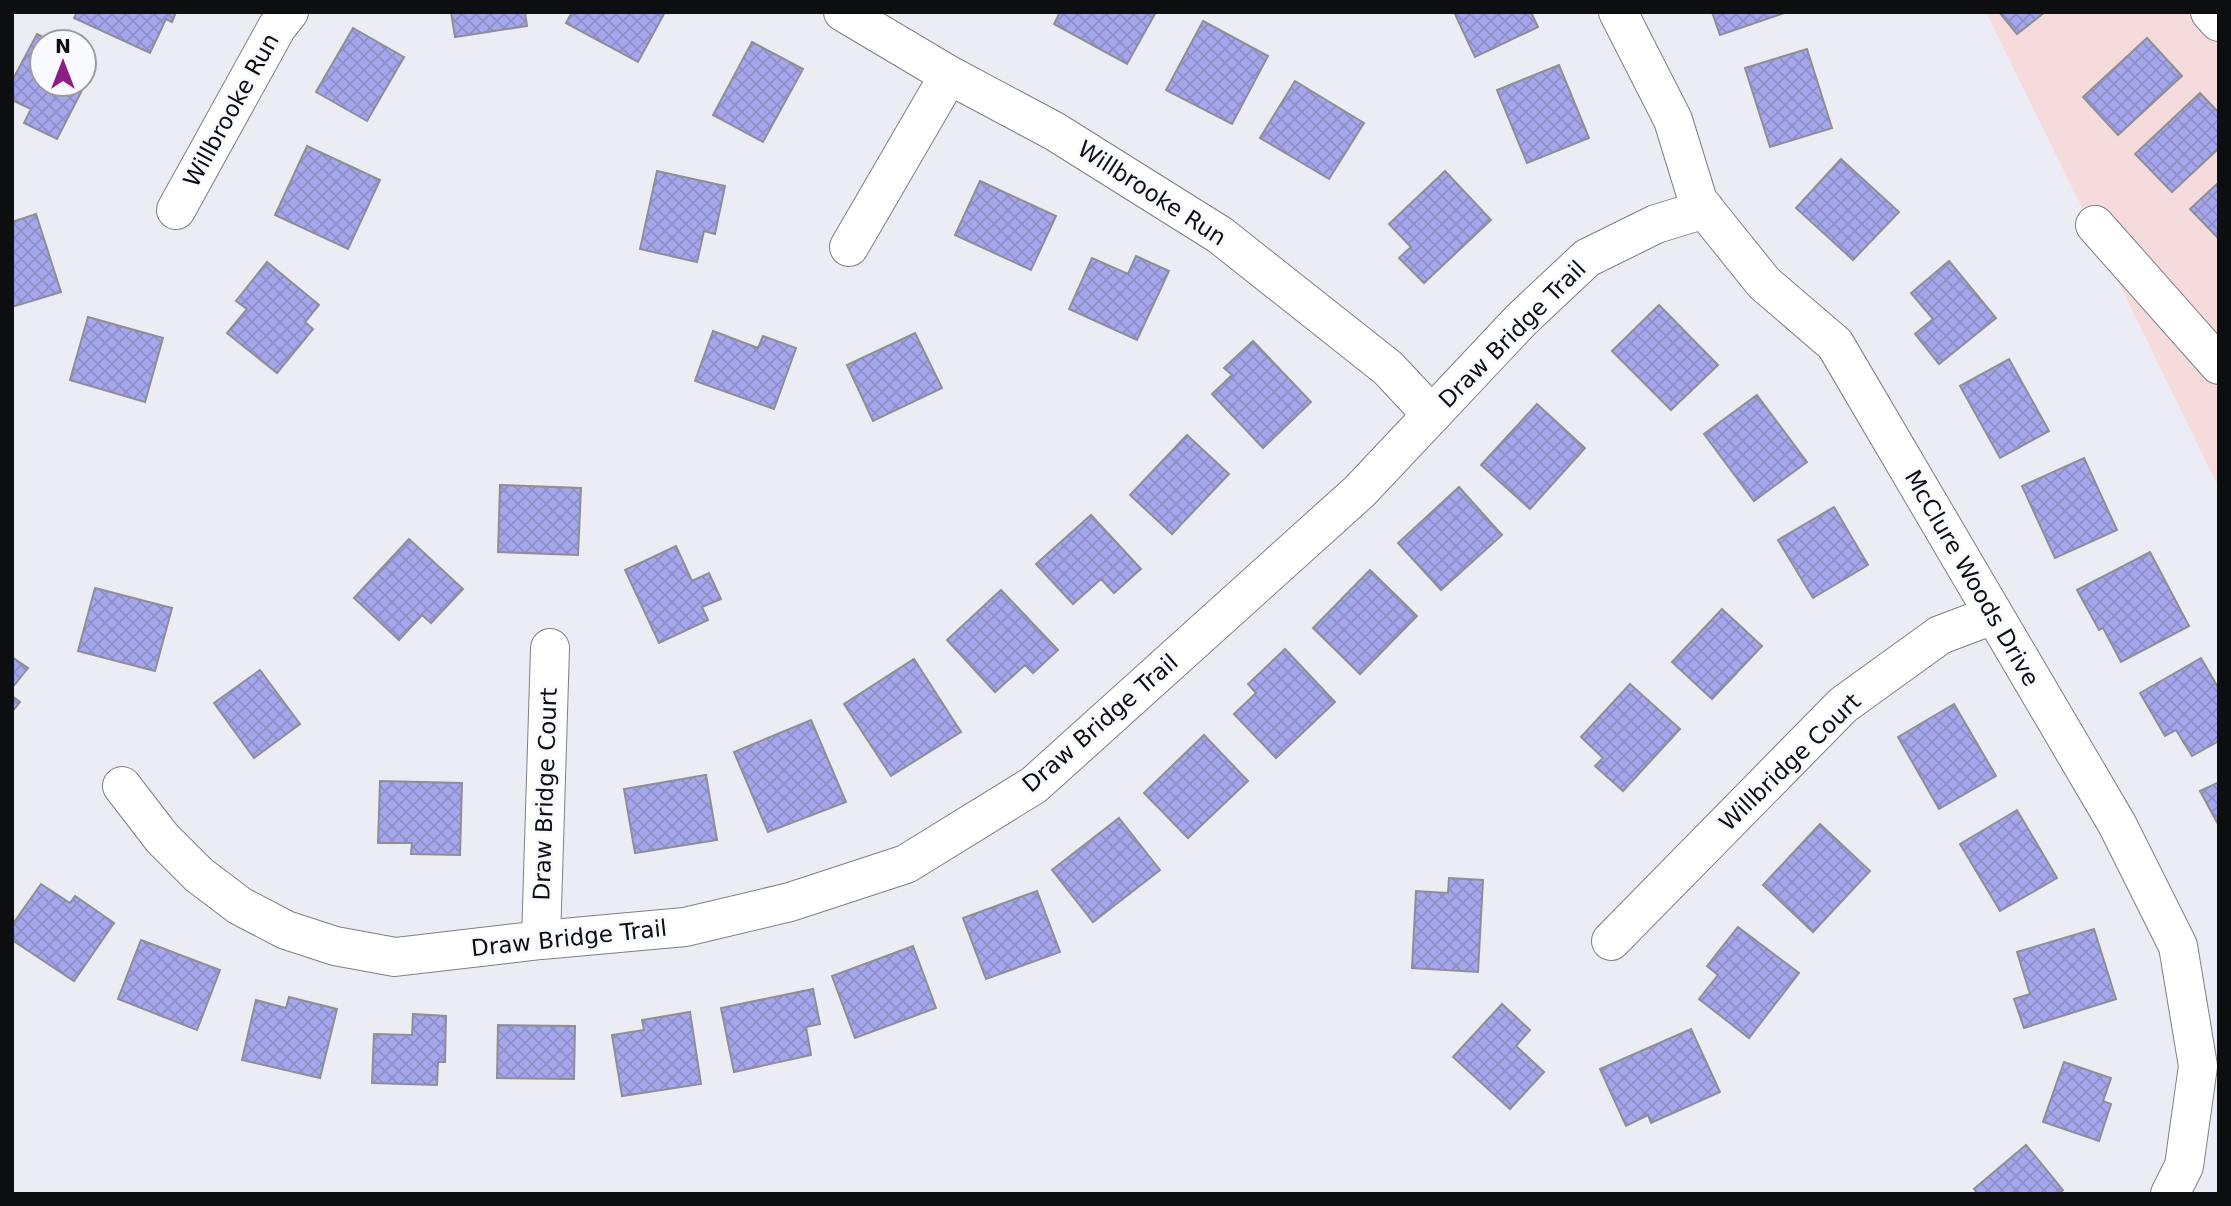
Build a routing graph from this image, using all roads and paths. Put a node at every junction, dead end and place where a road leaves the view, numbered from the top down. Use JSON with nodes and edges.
{"nodes":[{"id":1,"x":289,"y":12,"type":"edge"},
{"id":2,"x":843,"y":12,"type":"edge"},
{"id":3,"x":1618,"y":12,"type":"edge"},
{"id":4,"x":2210,"y":12,"type":"edge"},
{"id":5,"x":2219,"y":22,"type":"edge"},
{"id":6,"x":950,"y":75,"type":"junction"},
{"id":7,"x":1705,"y":209,"type":"junction"},
{"id":8,"x":176,"y":210,"type":"dead end"},
{"id":9,"x":2095,"y":225,"type":"dead end"},
{"id":10,"x":849,"y":247,"type":"dead end"},
{"id":11,"x":2219,"y":365,"type":"edge"},
{"id":12,"x":1432,"y":415,"type":"junction"},
{"id":13,"x":1993,"y":615,"type":"junction"},
{"id":14,"x":550,"y":649,"type":"dead end"},
{"id":15,"x":122,"y":786,"type":"dead end"},
{"id":16,"x":541,"y":940,"type":"junction"},
{"id":17,"x":1611,"y":941,"type":"dead end"},
{"id":18,"x":2170,"y":1194,"type":"edge"}],
"edges":[{"from":1,"to":8,"type":"street","name":"Willbrooke Run"},
{"from":2,"to":6,"type":"street","name":"Willbrooke Run"},
{"from":3,"to":7,"type":"street","name":"McClure Woods Drive"},
{"from":4,"to":5,"type":"street"},
{"from":6,"to":10,"type":"street"},
{"from":6,"to":12,"type":"street","name":"Willbrooke Run"},
{"from":7,"to":12,"type":"street","name":"Draw Bridge Trail"},
{"from":7,"to":13,"type":"street","name":"McClure Woods Drive"},
{"from":9,"to":11,"type":"street"},
{"from":12,"to":16,"type":"street","name":"Draw Bridge Trail"},
{"from":13,"to":17,"type":"street","name":"Willbridge Court"},
{"from":13,"to":18,"type":"street","name":"McClure Woods Drive"},
{"from":14,"to":16,"type":"street","name":"Draw Bridge Court"},
{"from":15,"to":16,"type":"street","name":"Draw Bridge Trail"}]}
